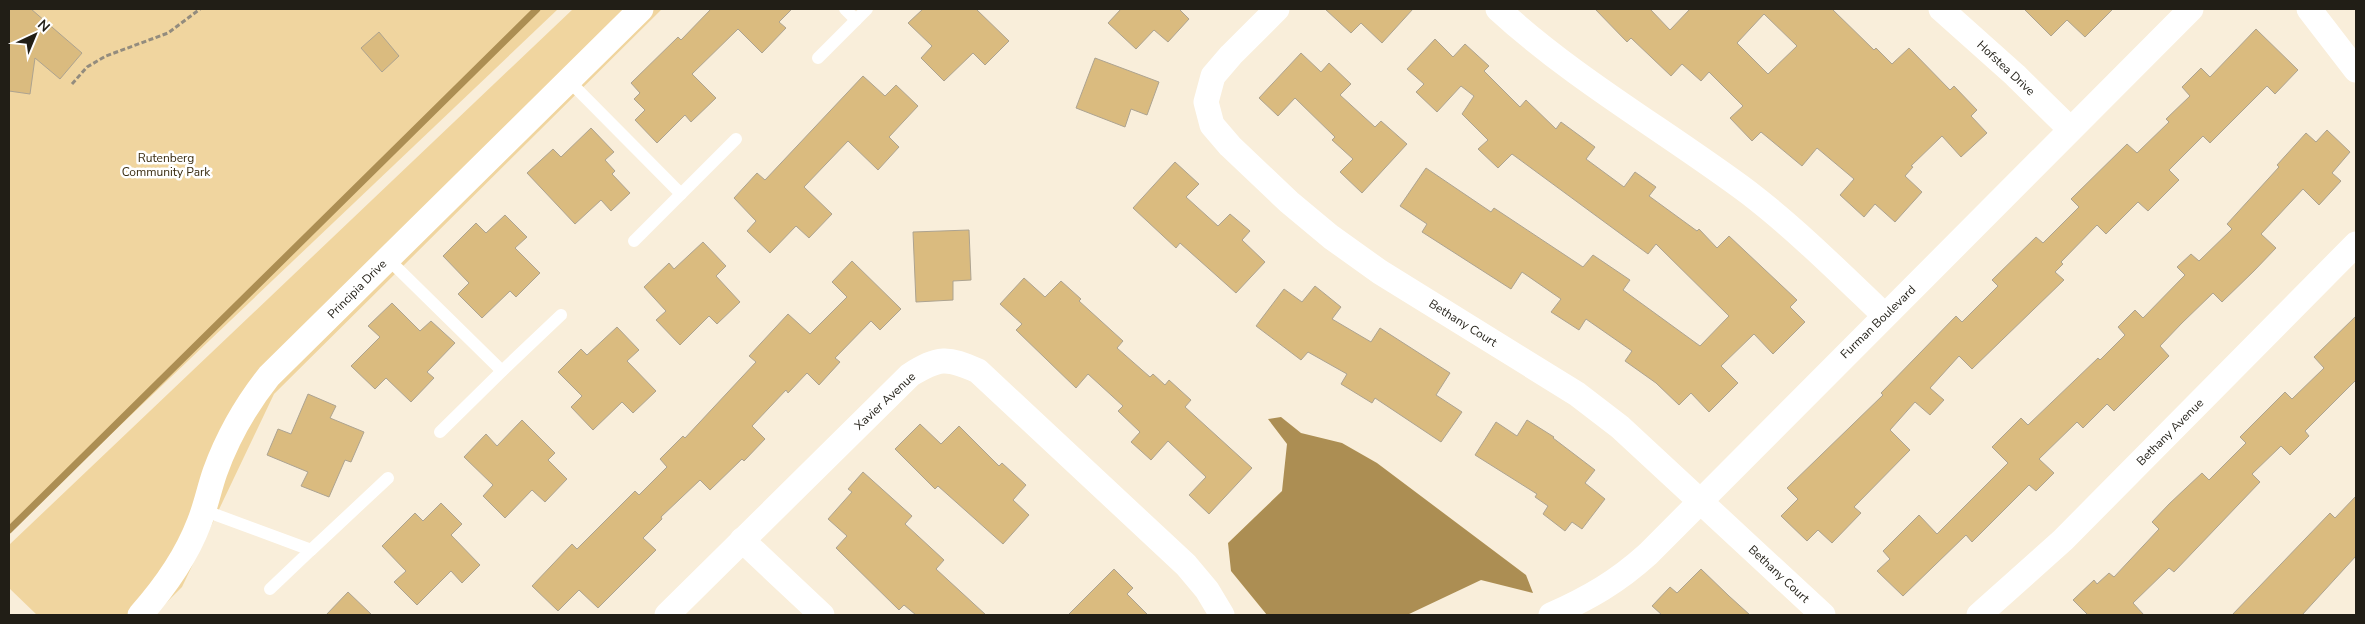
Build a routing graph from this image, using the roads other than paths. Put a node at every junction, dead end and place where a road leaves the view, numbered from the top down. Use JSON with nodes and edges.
{"nodes":[{"id":1,"x":641,"y":9,"type":"edge"},
{"id":2,"x":845,"y":9,"type":"edge"},
{"id":3,"x":867,"y":9,"type":"edge"},
{"id":4,"x":1277,"y":9,"type":"edge"},
{"id":5,"x":1498,"y":9,"type":"edge"},
{"id":6,"x":1941,"y":9,"type":"edge"},
{"id":7,"x":2191,"y":9,"type":"edge"},
{"id":8,"x":2309,"y":9,"type":"edge"},
{"id":9,"x":856,"y":20,"type":"junction"},
{"id":10,"x":818,"y":58,"type":"dead end"},
{"id":11,"x":2356,"y":70,"type":"edge"},
{"id":12,"x":569,"y":81,"type":"junction"},
{"id":13,"x":2070,"y":129,"type":"junction"},
{"id":14,"x":736,"y":139,"type":"dead end"},
{"id":15,"x":681,"y":194,"type":"junction"},
{"id":16,"x":634,"y":242,"type":"dead end"},
{"id":17,"x":2356,"y":244,"type":"edge"},
{"id":18,"x":388,"y":259,"type":"junction"},
{"id":19,"x":561,"y":315,"type":"dead end"},
{"id":20,"x":1884,"y":315,"type":"junction"},
{"id":21,"x":502,"y":371,"type":"junction"},
{"id":22,"x":440,"y":432,"type":"dead end"},
{"id":23,"x":388,"y":478,"type":"dead end"},
{"id":24,"x":1701,"y":501,"type":"junction"},
{"id":25,"x":203,"y":510,"type":"junction"},
{"id":26,"x":742,"y":540,"type":"junction"},
{"id":27,"x":311,"y":550,"type":"junction"},
{"id":28,"x":270,"y":589,"type":"dead end"},
{"id":29,"x":140,"y":615,"type":"edge"},
{"id":30,"x":667,"y":615,"type":"edge"},
{"id":31,"x":822,"y":615,"type":"edge"},
{"id":32,"x":1222,"y":615,"type":"edge"},
{"id":33,"x":1551,"y":615,"type":"edge"},
{"id":34,"x":1823,"y":615,"type":"edge"},
{"id":35,"x":1979,"y":615,"type":"edge"}],
"edges":[{"from":1,"to":12,"type":"street","name":"Principia Drive"},
{"from":2,"to":9,"type":"lane"},
{"from":3,"to":9,"type":"lane"},
{"from":4,"to":24,"type":"street","name":"Bethany Court"},
{"from":5,"to":20,"type":"street"},
{"from":6,"to":13,"type":"street","name":"Hofstea Drive"},
{"from":7,"to":13,"type":"street","name":"Furman Boulevard"},
{"from":8,"to":11,"type":"street"},
{"from":9,"to":10,"type":"lane"},
{"from":12,"to":15,"type":"lane"},
{"from":12,"to":18,"type":"street","name":"Principia Drive"},
{"from":13,"to":20,"type":"street","name":"Furman Boulevard"},
{"from":14,"to":15,"type":"lane"},
{"from":15,"to":16,"type":"lane"},
{"from":17,"to":35,"type":"street","name":"Bethany Avenue"},
{"from":18,"to":21,"type":"lane"},
{"from":18,"to":25,"type":"street","name":"Principia Drive"},
{"from":19,"to":21,"type":"lane"},
{"from":20,"to":24,"type":"street","name":"Furman Boulevard"},
{"from":21,"to":22,"type":"lane"},
{"from":23,"to":27,"type":"lane"},
{"from":24,"to":33,"type":"street","name":"Furman Boulevard"},
{"from":24,"to":34,"type":"street","name":"Bethany Court"},
{"from":25,"to":27,"type":"lane"},
{"from":25,"to":29,"type":"street","name":"Principia Drive"},
{"from":26,"to":30,"type":"street","name":"Xavier Avenue"},
{"from":26,"to":31,"type":"street"},
{"from":26,"to":32,"type":"street","name":"Xavier Avenue"},
{"from":27,"to":28,"type":"lane"}]}
